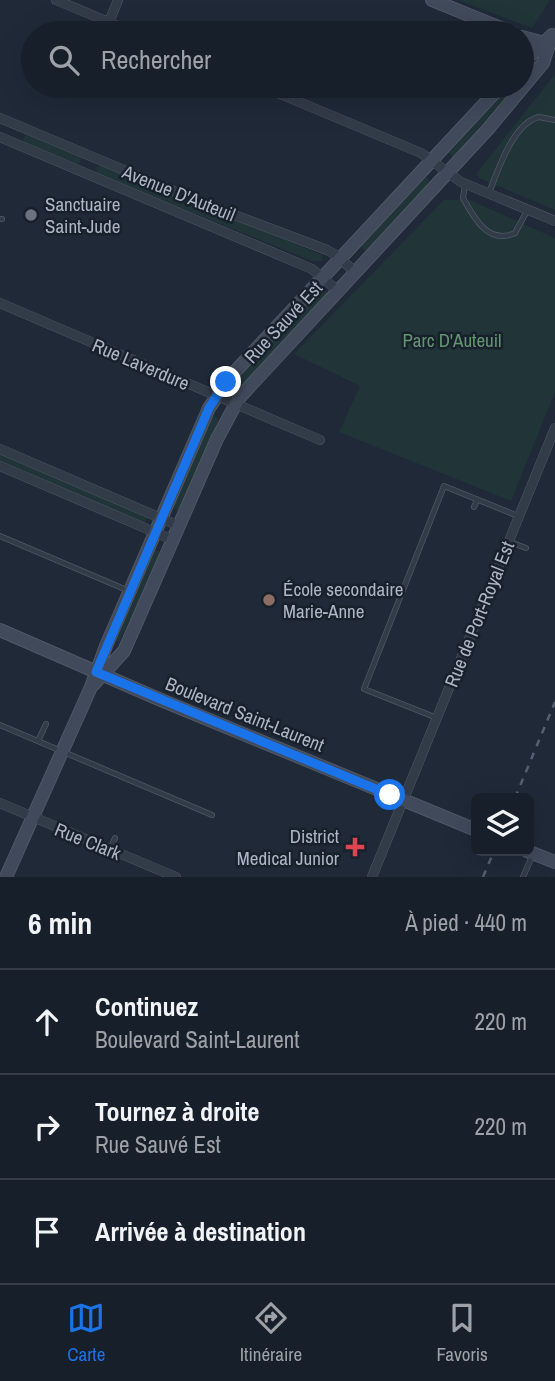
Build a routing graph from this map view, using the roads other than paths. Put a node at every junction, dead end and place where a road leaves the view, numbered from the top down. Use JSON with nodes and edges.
{"nodes":[{"id":1,"x":56,"y":0,"type":"edge"},
{"id":2,"x":118,"y":0,"type":"edge"},
{"id":3,"x":432,"y":0,"type":"edge"},
{"id":4,"x":107,"y":21,"type":"edge"},
{"id":5,"x":109,"y":21,"type":"edge"},
{"id":6,"x":484,"y":21,"type":"edge"},
{"id":7,"x":551,"y":40,"type":"edge"},
{"id":8,"x":534,"y":53,"type":"edge"},
{"id":9,"x":534,"y":74,"type":"edge"},
{"id":10,"x":290,"y":98,"type":"edge"},
{"id":11,"x":490,"y":98,"type":"edge"},
{"id":12,"x":513,"y":98,"type":"edge"},
{"id":13,"x":0,"y":118,"type":"edge"},
{"id":14,"x":555,"y":120,"type":"edge"},
{"id":15,"x":19,"y":126,"type":"junction"},
{"id":16,"x":0,"y":137,"type":"edge"},
{"id":17,"x":12,"y":143,"type":"junction"},
{"id":18,"x":92,"y":157,"type":"junction"},
{"id":19,"x":433,"y":160,"type":"junction"},
{"id":20,"x":84,"y":173,"type":"junction"},
{"id":21,"x":449,"y":173,"type":"junction"},
{"id":22,"x":465,"y":184,"type":"junction"},
{"id":23,"x":488,"y":194,"type":"junction"},
{"id":24,"x":527,"y":210,"type":"junction"},
{"id":25,"x":555,"y":221,"type":"edge"},
{"id":26,"x":341,"y":259,"type":"junction"},
{"id":27,"x":355,"y":272,"type":"junction"},
{"id":28,"x":324,"y":277,"type":"junction"},
{"id":29,"x":338,"y":291,"type":"junction"},
{"id":30,"x":0,"y":303,"type":"edge"},
{"id":31,"x":216,"y":396,"type":"junction"},
{"id":32,"x":235,"y":404,"type":"junction"},
{"id":33,"x":555,"y":428,"type":"edge"},
{"id":34,"x":320,"y":440,"type":"dead end"},
{"id":35,"x":0,"y":449,"type":"edge"},
{"id":36,"x":0,"y":466,"type":"edge"},
{"id":37,"x":477,"y":500,"type":"junction"},
{"id":38,"x":474,"y":507,"type":"dead end"},
{"id":39,"x":519,"y":516,"type":"junction"},
{"id":40,"x":161,"y":518,"type":"junction"},
{"id":41,"x":179,"y":526,"type":"junction"},
{"id":42,"x":155,"y":532,"type":"junction"},
{"id":43,"x":0,"y":536,"type":"edge"},
{"id":44,"x":173,"y":540,"type":"junction"},
{"id":45,"x":509,"y":541,"type":"junction"},
{"id":46,"x":526,"y":548,"type":"dead end"},
{"id":47,"x":130,"y":592,"type":"junction"},
{"id":48,"x":0,"y":630,"type":"edge"},
{"id":49,"x":99,"y":674,"type":"junction"},
{"id":50,"x":397,"y":694,"type":"dead end"},
{"id":51,"x":395,"y":701,"type":"junction"},
{"id":52,"x":437,"y":718,"type":"junction"},
{"id":53,"x":0,"y":724,"type":"edge"},
{"id":54,"x":46,"y":724,"type":"dead end"},
{"id":55,"x":38,"y":741,"type":"junction"},
{"id":56,"x":61,"y":751,"type":"junction"},
{"id":57,"x":403,"y":800,"type":"junction"},
{"id":58,"x":0,"y":803,"type":"edge"},
{"id":59,"x":212,"y":815,"type":"dead end"},
{"id":60,"x":32,"y":816,"type":"junction"},
{"id":61,"x":471,"y":828,"type":"edge"},
{"id":62,"x":115,"y":838,"type":"dead end"},
{"id":63,"x":110,"y":850,"type":"junction"},
{"id":64,"x":534,"y":854,"type":"edge"},
{"id":65,"x":529,"y":856,"type":"edge"},
{"id":66,"x":555,"y":862,"type":"edge"},
{"id":67,"x":6,"y":877,"type":"edge"},
{"id":68,"x":176,"y":877,"type":"edge"},
{"id":69,"x":372,"y":877,"type":"edge"},
{"id":70,"x":523,"y":877,"type":"edge"}],
"edges":[{"from":1,"to":4,"type":"street"},
{"from":2,"to":5,"type":"street"},
{"from":3,"to":6,"type":"main road"},
{"from":7,"to":8,"type":"main road"},
{"from":7,"to":9,"type":"main road","name":"Rue Sauvé Est"},
{"from":10,"to":19,"type":"street"},
{"from":11,"to":19,"type":"main road","name":"Rue Sauvé Est"},
{"from":12,"to":21,"type":"main road","name":"Rue Sauvé Est"},
{"from":13,"to":15,"type":"street","name":"Avenue D'Auteuil"},
{"from":14,"to":23,"type":"lane"},
{"from":15,"to":17,"type":"lane"},
{"from":15,"to":18,"type":"street","name":"Avenue D'Auteuil"},
{"from":16,"to":17,"type":"street","name":"Avenue D'Auteuil"},
{"from":17,"to":20,"type":"street","name":"Avenue D'Auteuil"},
{"from":18,"to":20,"type":"lane"},
{"from":18,"to":26,"type":"street","name":"Avenue D'Auteuil"},
{"from":19,"to":21,"type":"street"},
{"from":19,"to":26,"type":"main road","name":"Rue Sauvé Est"},
{"from":20,"to":28,"type":"street","name":"Avenue D'Auteuil"},
{"from":21,"to":22,"type":"street"},
{"from":21,"to":27,"type":"main road","name":"Rue Sauvé Est"},
{"from":22,"to":23,"type":"street"},
{"from":22,"to":24,"type":"lane"},
{"from":23,"to":24,"type":"street"},
{"from":24,"to":25,"type":"street"},
{"from":26,"to":27,"type":"street","name":"Avenue D'Auteuil"},
{"from":26,"to":28,"type":"main road","name":"Rue Sauvé Est"},
{"from":27,"to":29,"type":"main road","name":"Rue Sauvé Est"},
{"from":28,"to":29,"type":"street","name":"Avenue D'Auteuil"},
{"from":28,"to":31,"type":"main road","name":"Rue Sauvé Est"},
{"from":29,"to":32,"type":"main road","name":"Rue Sauvé Est"},
{"from":30,"to":31,"type":"street","name":"Rue Laverdure"},
{"from":31,"to":32,"type":"street","name":"Rue Laverdure"},
{"from":31,"to":40,"type":"main road","name":"Rue Sauvé Est"},
{"from":32,"to":34,"type":"street","name":"Rue Laverdure"},
{"from":32,"to":41,"type":"main road","name":"Rue Sauvé Est"},
{"from":33,"to":39,"type":"street","name":"Rue de Port-Royal Est"},
{"from":35,"to":40,"type":"street"},
{"from":36,"to":42,"type":"street"},
{"from":37,"to":38,"type":"lane"},
{"from":37,"to":39,"type":"lane"},
{"from":37,"to":51,"type":"lane"},
{"from":39,"to":45,"type":"street","name":"Rue de Port-Royal Est"},
{"from":40,"to":41,"type":"street"},
{"from":40,"to":42,"type":"main road","name":"Rue Sauvé Est"},
{"from":41,"to":44,"type":"main road","name":"Rue Sauvé Est"},
{"from":42,"to":44,"type":"street"},
{"from":42,"to":47,"type":"main road","name":"Rue Sauvé Est"},
{"from":43,"to":47,"type":"lane"},
{"from":44,"to":49,"type":"main road","name":"Rue Sauvé Est"},
{"from":45,"to":46,"type":"lane"},
{"from":45,"to":52,"type":"street","name":"Rue de Port-Royal Est"},
{"from":47,"to":49,"type":"main road","name":"Rue Sauvé Est"},
{"from":48,"to":49,"type":"main road","name":"Boulevard Saint-Laurent"},
{"from":49,"to":56,"type":"main road"},
{"from":49,"to":57,"type":"main road","name":"Boulevard Saint-Laurent"},
{"from":50,"to":51,"type":"lane"},
{"from":51,"to":52,"type":"lane"},
{"from":52,"to":57,"type":"street","name":"Rue de Port-Royal Est"},
{"from":53,"to":55,"type":"lane"},
{"from":54,"to":55,"type":"lane"},
{"from":55,"to":56,"type":"lane"},
{"from":56,"to":59,"type":"lane"},
{"from":56,"to":60,"type":"main road"},
{"from":57,"to":61,"type":"main road","name":"Boulevard Saint-Laurent"},
{"from":57,"to":69,"type":"street","name":"Rue de Port-Royal Est"},
{"from":58,"to":60,"type":"street","name":"Rue Clark"},
{"from":60,"to":63,"type":"street","name":"Rue Clark"},
{"from":60,"to":67,"type":"main road"},
{"from":62,"to":63,"type":"lane"},
{"from":63,"to":68,"type":"street","name":"Rue Clark"},
{"from":64,"to":66,"type":"main road"},
{"from":65,"to":70,"type":"lane"}]}
